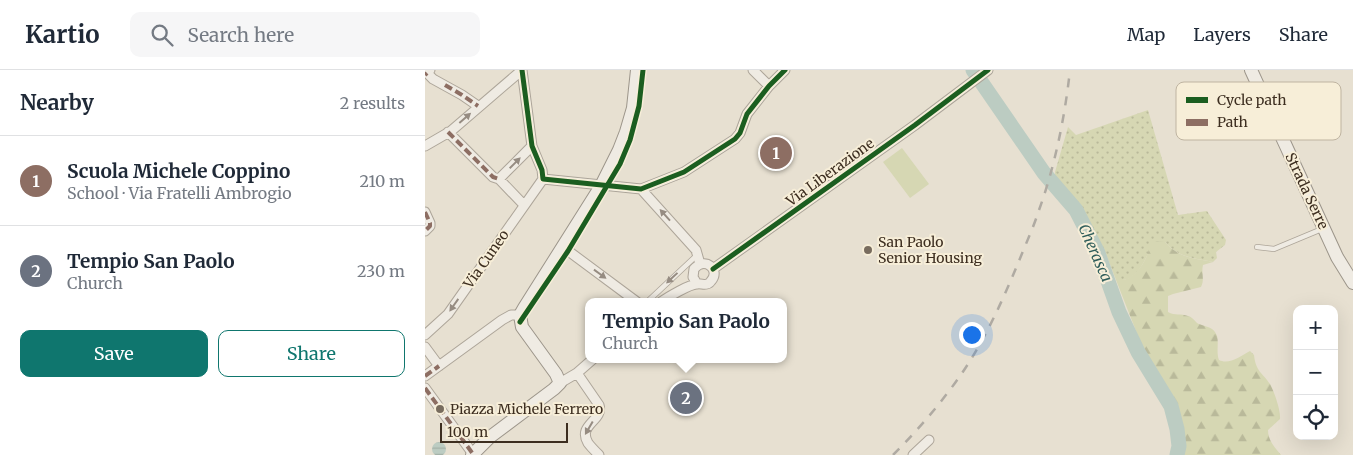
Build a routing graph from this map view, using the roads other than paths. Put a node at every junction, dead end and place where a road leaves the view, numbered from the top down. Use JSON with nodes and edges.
{"nodes":[{"id":1,"x":522,"y":70,"type":"edge"},
{"id":2,"x":637,"y":70,"type":"edge"},
{"id":3,"x":753,"y":70,"type":"edge"},
{"id":4,"x":785,"y":70,"type":"edge"},
{"id":5,"x":988,"y":70,"type":"edge"},
{"id":6,"x":1251,"y":70,"type":"edge"},
{"id":7,"x":428,"y":72,"type":"edge"},
{"id":8,"x":1257,"y":82,"type":"edge"},
{"id":9,"x":769,"y":86,"type":"junction"},
{"id":10,"x":478,"y":106,"type":"junction"},
{"id":11,"x":448,"y":132,"type":"junction"},
{"id":12,"x":1283,"y":140,"type":"edge"},
{"id":13,"x":425,"y":146,"type":"edge"},
{"id":14,"x":532,"y":146,"type":"junction"},
{"id":15,"x":499,"y":179,"type":"junction"},
{"id":16,"x":543,"y":179,"type":"junction"},
{"id":17,"x":601,"y":186,"type":"junction"},
{"id":18,"x":641,"y":189,"type":"junction"},
{"id":19,"x":524,"y":205,"type":"junction"},
{"id":20,"x":425,"y":212,"type":"edge"},
{"id":21,"x":1324,"y":228,"type":"junction"},
{"id":22,"x":425,"y":231,"type":"edge"},
{"id":23,"x":1257,"y":246,"type":"dead end"},
{"id":24,"x":563,"y":247,"type":"junction"},
{"id":25,"x":699,"y":261,"type":"junction"},
{"id":26,"x":713,"y":269,"type":"junction"},
{"id":27,"x":692,"y":275,"type":"junction"},
{"id":28,"x":1353,"y":282,"type":"edge"},
{"id":29,"x":697,"y":284,"type":"junction"},
{"id":30,"x":632,"y":298,"type":"edge"},
{"id":31,"x":651,"y":298,"type":"edge"},
{"id":32,"x":666,"y":298,"type":"edge"},
{"id":33,"x":668,"y":298,"type":"edge"},
{"id":34,"x":520,"y":315,"type":"junction"},
{"id":35,"x":425,"y":336,"type":"edge"},
{"id":36,"x":425,"y":347,"type":"edge"},
{"id":37,"x":588,"y":363,"type":"edge"},
{"id":38,"x":439,"y":366,"type":"junction"},
{"id":39,"x":577,"y":373,"type":"junction"},
{"id":40,"x":425,"y":376,"type":"edge"},
{"id":41,"x":560,"y":383,"type":"junction"},
{"id":42,"x":425,"y":388,"type":"edge"},
{"id":43,"x":929,"y":440,"type":"dead end"},
{"id":44,"x":475,"y":453,"type":"edge"},
{"id":45,"x":599,"y":455,"type":"edge"},
{"id":46,"x":913,"y":455,"type":"edge"}],
"edges":[{"from":1,"to":10,"type":"street"},
{"from":1,"to":14,"type":"street"},
{"from":2,"to":17,"type":"main road"},
{"from":3,"to":9,"type":"street"},
{"from":4,"to":9,"type":"street"},
{"from":5,"to":26,"type":"street","name":"Via Liberazione"},
{"from":6,"to":8,"type":"main road","name":"Strada Serre"},
{"from":7,"to":10,"type":"street"},
{"from":9,"to":18,"type":"street"},
{"from":11,"to":10,"type":"street","one_way":true},
{"from":11,"to":13,"type":"street"},
{"from":11,"to":15,"type":"street"},
{"from":12,"to":21,"type":"main road","name":"Strada Serre"},
{"from":15,"to":14,"type":"street","one_way":true},
{"from":14,"to":16,"type":"street"},
{"from":15,"to":19,"type":"street"},
{"from":16,"to":17,"type":"street"},
{"from":16,"to":19,"type":"street","name":"Via Cuneo"},
{"from":17,"to":18,"type":"street"},
{"from":17,"to":24,"type":"main road"},
{"from":25,"to":18,"type":"street","one_way":true},
{"from":19,"to":35,"type":"street","name":"Via Cuneo","one_way":true},
{"from":20,"to":22,"type":"street"},
{"from":21,"to":23,"type":"lane"},
{"from":21,"to":28,"type":"main road","name":"Strada Serre"},
{"from":24,"to":30,"type":"street","one_way":true},
{"from":24,"to":34,"type":"main road"},
{"from":25,"to":26,"type":"street"},
{"from":25,"to":27,"type":"street"},
{"from":25,"to":31,"type":"lane","one_way":true},
{"from":26,"to":29,"type":"street"},
{"from":27,"to":29,"type":"street"},
{"from":27,"to":32,"type":"street"},
{"from":29,"to":33,"type":"street"},
{"from":34,"to":38,"type":"street"},
{"from":34,"to":41,"type":"main road"},
{"from":36,"to":38,"type":"street"},
{"from":37,"to":39,"type":"street"},
{"from":38,"to":40,"type":"street"},
{"from":39,"to":41,"type":"street"},
{"from":39,"to":45,"type":"street","one_way":true},
{"from":41,"to":44,"type":"main road"},
{"from":42,"to":44,"type":"street"},
{"from":43,"to":46,"type":"street"}]}
